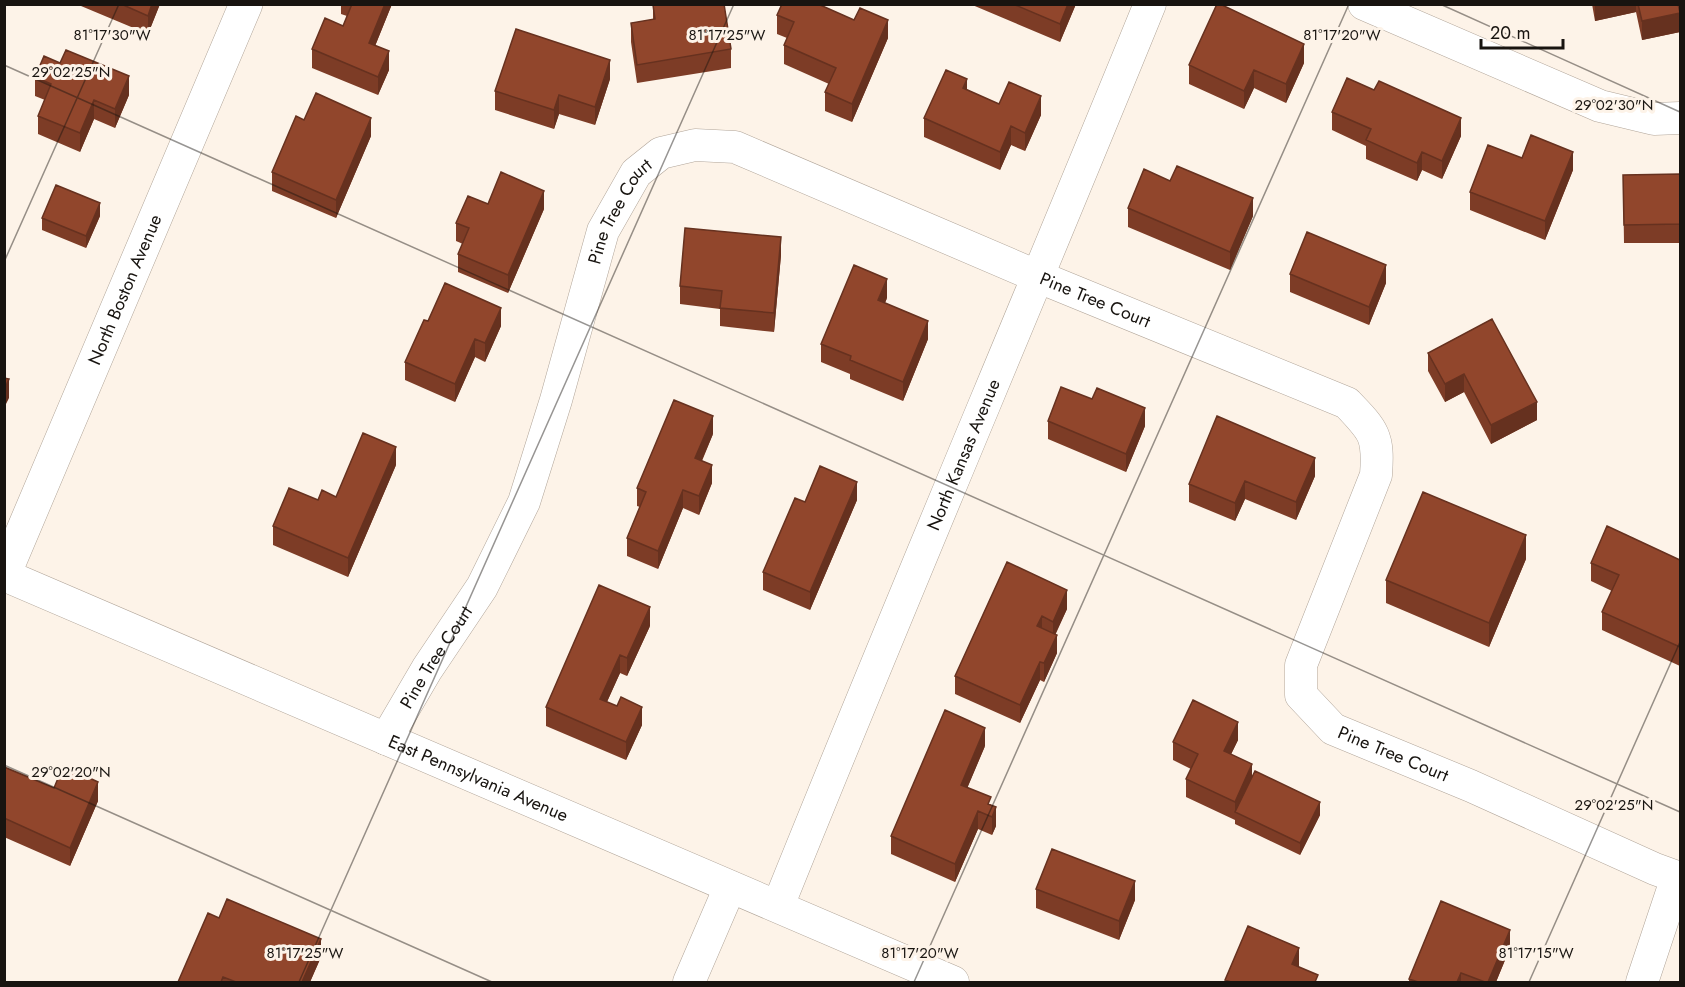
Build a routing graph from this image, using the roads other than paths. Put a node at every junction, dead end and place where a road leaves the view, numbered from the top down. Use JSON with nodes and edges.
{"nodes":[{"id":1,"x":246,"y":4,"type":"edge"},
{"id":2,"x":1150,"y":4,"type":"edge"},
{"id":3,"x":1364,"y":4,"type":"edge"},
{"id":4,"x":1680,"y":118,"type":"edge"},
{"id":5,"x":1039,"y":277,"type":"junction"},
{"id":6,"x":4,"y":575,"type":"edge"},
{"id":7,"x":386,"y":739,"type":"junction"},
{"id":8,"x":1679,"y":876,"type":"edge"},
{"id":9,"x":730,"y":887,"type":"junction"},
{"id":10,"x":777,"y":906,"type":"junction"},
{"id":11,"x":689,"y":982,"type":"edge"},
{"id":12,"x":953,"y":982,"type":"edge"},
{"id":13,"x":1642,"y":982,"type":"edge"}],
"edges":[{"from":1,"to":6,"type":"street","name":"North Boston Avenue"},
{"from":2,"to":5,"type":"street","name":"North Kansas Avenue"},
{"from":3,"to":4,"type":"street"},
{"from":5,"to":7,"type":"street","name":"Pine Tree Court"},
{"from":5,"to":8,"type":"street","name":"Pine Tree Court"},
{"from":5,"to":10,"type":"street","name":"North Kansas Avenue"},
{"from":6,"to":7,"type":"street","name":"East Pennsylvania Avenue"},
{"from":7,"to":9,"type":"street","name":"East Pennsylvania Avenue"},
{"from":8,"to":13,"type":"street","name":"Pine Tree Court"},
{"from":9,"to":10,"type":"street","name":"East Pennsylvania Avenue"},
{"from":9,"to":11,"type":"street"},
{"from":10,"to":12,"type":"street","name":"East Pennsylvania Avenue"}]}
